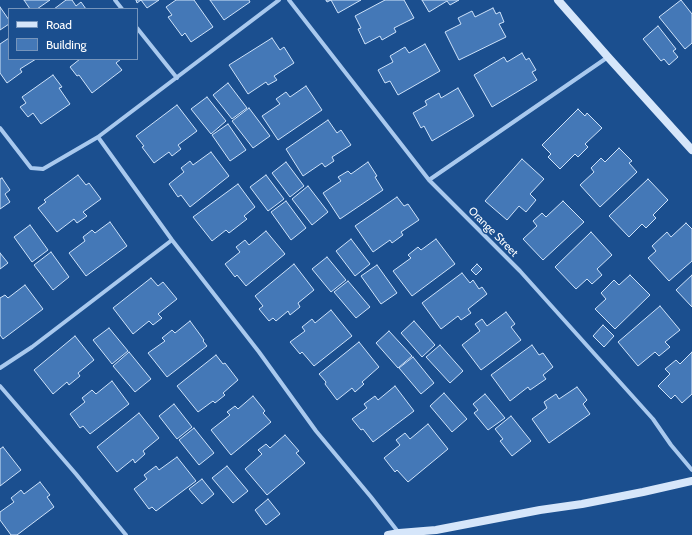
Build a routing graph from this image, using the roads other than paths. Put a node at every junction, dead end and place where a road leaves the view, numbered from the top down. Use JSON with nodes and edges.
{"nodes":[{"id":1,"x":115,"y":0,"type":"edge"},
{"id":2,"x":279,"y":0,"type":"edge"},
{"id":3,"x":289,"y":0,"type":"edge"},
{"id":4,"x":558,"y":0,"type":"edge"},
{"id":5,"x":121,"y":8,"type":"edge"},
{"id":6,"x":138,"y":29,"type":"edge"},
{"id":7,"x":608,"y":57,"type":"junction"},
{"id":8,"x":176,"y":78,"type":"junction"},
{"id":9,"x":0,"y":128,"type":"edge"},
{"id":10,"x":98,"y":137,"type":"junction"},
{"id":11,"x":692,"y":150,"type":"edge"},
{"id":12,"x":429,"y":180,"type":"junction"},
{"id":13,"x":172,"y":240,"type":"junction"},
{"id":14,"x":0,"y":368,"type":"edge"},
{"id":15,"x":0,"y":386,"type":"edge"},
{"id":16,"x":692,"y":470,"type":"edge"},
{"id":17,"x":692,"y":482,"type":"edge"},
{"id":18,"x":399,"y":533,"type":"junction"},
{"id":19,"x":126,"y":535,"type":"edge"},
{"id":20,"x":388,"y":535,"type":"edge"}],
"edges":[{"from":1,"to":5,"type":"street"},
{"from":2,"to":8,"type":"street"},
{"from":3,"to":12,"type":"street","name":"Orange Street"},
{"from":4,"to":7,"type":"street"},
{"from":6,"to":8,"type":"street"},
{"from":7,"to":11,"type":"street"},
{"from":7,"to":12,"type":"street"},
{"from":8,"to":10,"type":"street"},
{"from":9,"to":10,"type":"street"},
{"from":10,"to":13,"type":"street"},
{"from":12,"to":16,"type":"street","name":"Orange Street"},
{"from":13,"to":14,"type":"street"},
{"from":13,"to":18,"type":"street"},
{"from":15,"to":19,"type":"street"},
{"from":17,"to":18,"type":"street"},
{"from":18,"to":20,"type":"street"}]}
